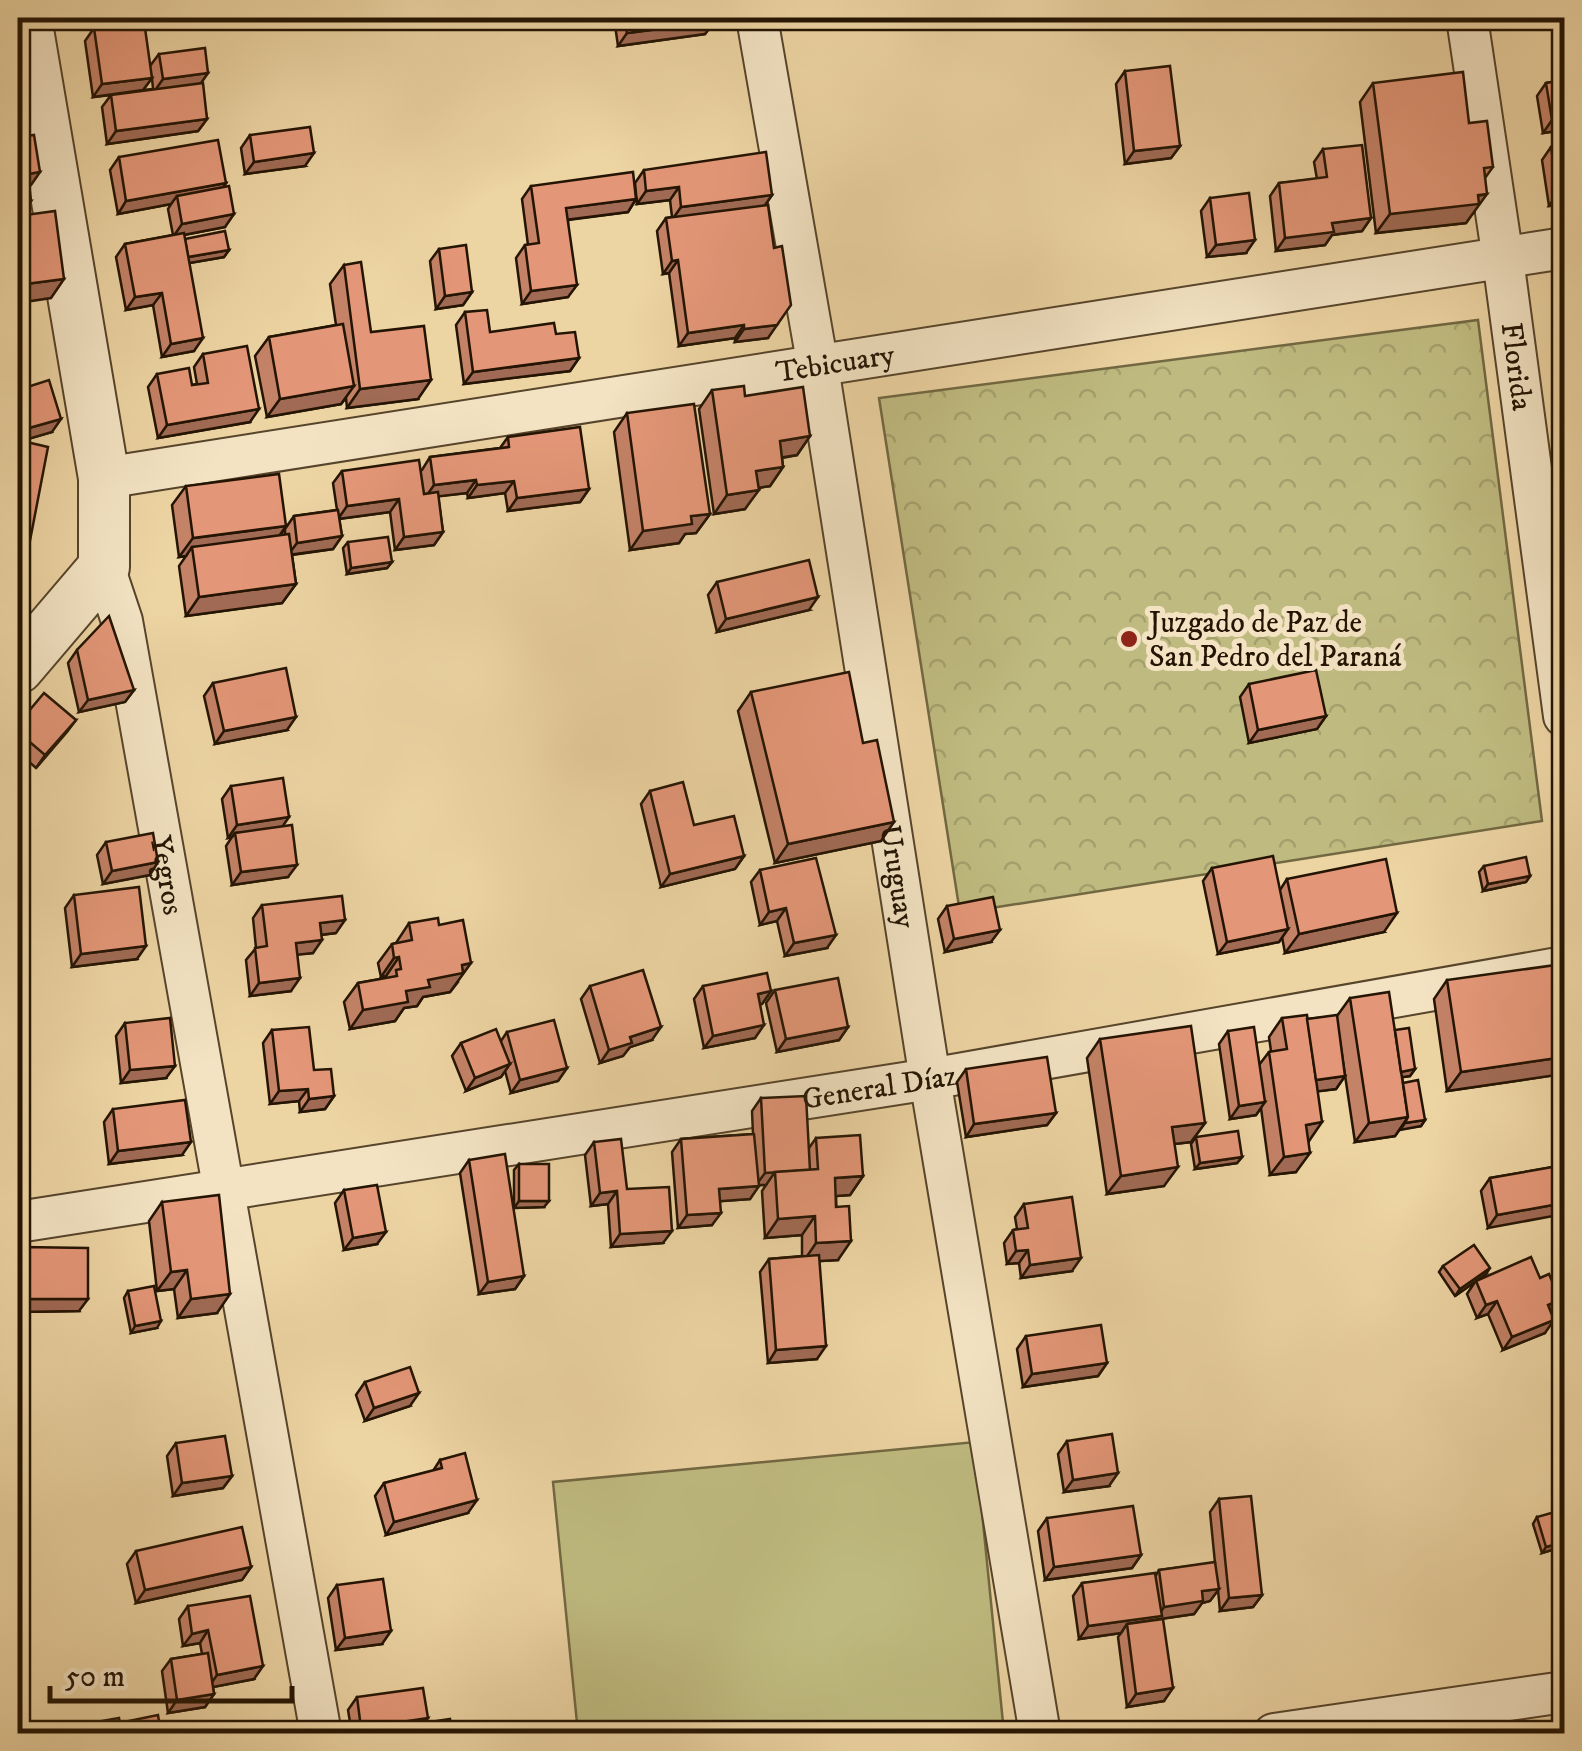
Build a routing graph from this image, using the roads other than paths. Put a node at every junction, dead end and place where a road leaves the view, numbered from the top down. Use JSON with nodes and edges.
{"nodes":[{"id":1,"x":26,"y":18,"type":"edge"},
{"id":2,"x":758,"y":18,"type":"edge"},
{"id":3,"x":1466,"y":18,"type":"edge"},
{"id":4,"x":1564,"y":248,"type":"edge"},
{"id":5,"x":1503,"y":258,"type":"junction"},
{"id":6,"x":818,"y":367,"type":"junction"},
{"id":7,"x":104,"y":478,"type":"junction"},
{"id":8,"x":104,"y":567,"type":"junction"},
{"id":9,"x":18,"y":668,"type":"edge"},
{"id":10,"x":1564,"y":716,"type":"edge"},
{"id":11,"x":1564,"y":966,"type":"edge"},
{"id":12,"x":930,"y":1079,"type":"junction"},
{"id":13,"x":222,"y":1190,"type":"junction"},
{"id":14,"x":18,"y":1222,"type":"edge"},
{"id":15,"x":1564,"y":1692,"type":"edge"},
{"id":16,"x":321,"y":1734,"type":"edge"},
{"id":17,"x":1040,"y":1734,"type":"edge"},
{"id":18,"x":1274,"y":1734,"type":"edge"}],
"edges":[{"from":1,"to":7,"type":"street","name":"Yegros"},
{"from":2,"to":6,"type":"street","name":"Uruguay"},
{"from":3,"to":5,"type":"street","name":"Florida"},
{"from":4,"to":5,"type":"street","name":"Tebicuary"},
{"from":5,"to":6,"type":"street","name":"Tebicuary"},
{"from":5,"to":10,"type":"street","name":"Florida"},
{"from":6,"to":7,"type":"street","name":"Tebicuary"},
{"from":6,"to":12,"type":"street","name":"Uruguay"},
{"from":7,"to":8,"type":"street","name":"Yegros"},
{"from":8,"to":9,"type":"street"},
{"from":8,"to":13,"type":"street","name":"Yegros"},
{"from":11,"to":12,"type":"street","name":"General Díaz"},
{"from":12,"to":13,"type":"street","name":"General Díaz"},
{"from":12,"to":17,"type":"street","name":"Uruguay"},
{"from":13,"to":14,"type":"street","name":"General Díaz"},
{"from":13,"to":16,"type":"street","name":"Yegros"},
{"from":15,"to":18,"type":"street"}]}
